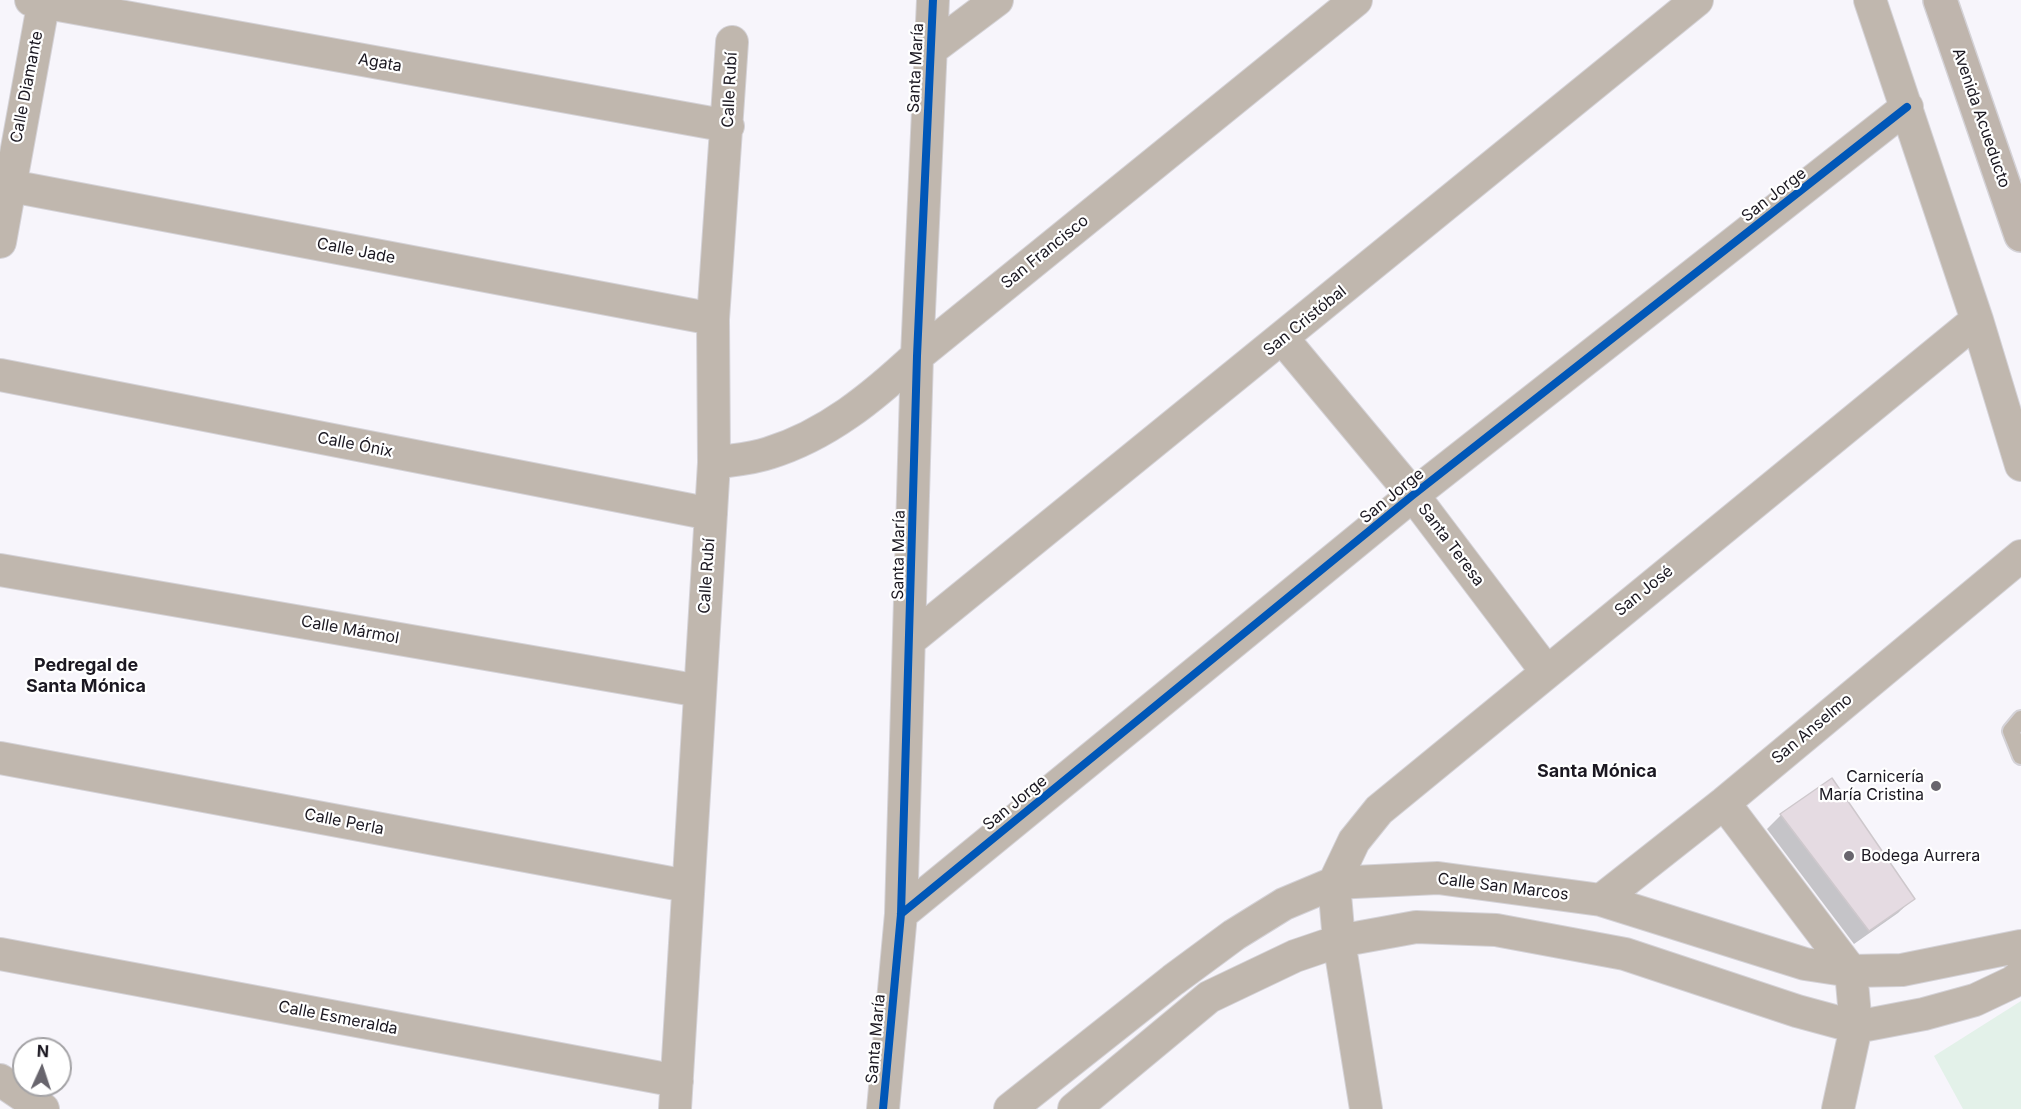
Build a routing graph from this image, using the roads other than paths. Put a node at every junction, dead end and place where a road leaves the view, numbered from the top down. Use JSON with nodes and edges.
{"nodes":[{"id":1,"x":933,"y":0,"type":"edge"},
{"id":2,"x":997,"y":0,"type":"edge"},
{"id":3,"x":1356,"y":0,"type":"edge"},
{"id":4,"x":1697,"y":0,"type":"edge"},
{"id":5,"x":1870,"y":0,"type":"edge"},
{"id":6,"x":1940,"y":0,"type":"edge"},
{"id":7,"x":40,"y":1,"type":"edge"},
{"id":8,"x":732,"y":42,"type":"dead end"},
{"id":9,"x":929,"y":51,"type":"junction"},
{"id":10,"x":1907,"y":107,"type":"junction"},
{"id":11,"x":728,"y":126,"type":"junction"},
{"id":12,"x":4,"y":184,"type":"edge"},
{"id":13,"x":2021,"y":235,"type":"edge"},
{"id":14,"x":0,"y":242,"type":"edge"},
{"id":15,"x":713,"y":319,"type":"junction"},
{"id":16,"x":1977,"y":320,"type":"junction"},
{"id":17,"x":1283,"y":339,"type":"junction"},
{"id":18,"x":917,"y":356,"type":"junction"},
{"id":19,"x":0,"y":375,"type":"edge"},
{"id":20,"x":714,"y":463,"type":"junction"},
{"id":21,"x":2021,"y":465,"type":"edge"},
{"id":22,"x":1413,"y":495,"type":"junction"},
{"id":23,"x":711,"y":514,"type":"junction"},
{"id":24,"x":2021,"y":556,"type":"edge"},
{"id":25,"x":0,"y":570,"type":"edge"},
{"id":26,"x":911,"y":639,"type":"junction"},
{"id":27,"x":1546,"y":671,"type":"junction"},
{"id":28,"x":700,"y":691,"type":"junction"},
{"id":29,"x":2021,"y":719,"type":"edge"},
{"id":30,"x":2021,"y":756,"type":"edge"},
{"id":31,"x":0,"y":758,"type":"edge"},
{"id":32,"x":1724,"y":803,"type":"junction"},
{"id":33,"x":1334,"y":883,"type":"junction"},
{"id":34,"x":687,"y":886,"type":"junction"},
{"id":35,"x":1601,"y":900,"type":"junction"},
{"id":36,"x":901,"y":914,"type":"junction"},
{"id":37,"x":1339,"y":941,"type":"junction"},
{"id":38,"x":2021,"y":946,"type":"edge"},
{"id":39,"x":0,"y":954,"type":"edge"},
{"id":40,"x":1851,"y":971,"type":"junction"},
{"id":41,"x":2021,"y":975,"type":"edge"},
{"id":42,"x":1856,"y":1027,"type":"junction"},
{"id":43,"x":0,"y":1080,"type":"edge"},
{"id":44,"x":676,"y":1095,"type":"edge"},
{"id":45,"x":43,"y":1109,"type":"edge"},
{"id":46,"x":883,"y":1109,"type":"edge"},
{"id":47,"x":1010,"y":1109,"type":"edge"},
{"id":48,"x":1074,"y":1109,"type":"edge"},
{"id":49,"x":1366,"y":1109,"type":"edge"},
{"id":50,"x":1838,"y":1109,"type":"edge"}],
"edges":[{"from":1,"to":9,"type":"street","name":"Santa María"},
{"from":2,"to":9,"type":"street"},
{"from":3,"to":18,"type":"street","name":"San Francisco"},
{"from":4,"to":17,"type":"street","name":"San Cristóbal"},
{"from":5,"to":10,"type":"street"},
{"from":6,"to":13,"type":"street","name":"Avenida Acueducto"},
{"from":7,"to":11,"type":"street","name":"Agata"},
{"from":7,"to":12,"type":"street","name":"Calle Diamante"},
{"from":8,"to":11,"type":"street","name":"Calle Rubí"},
{"from":9,"to":18,"type":"street","name":"Santa María"},
{"from":10,"to":16,"type":"street"},
{"from":10,"to":22,"type":"street","name":"San Jorge"},
{"from":11,"to":15,"type":"street","name":"Calle Rubí"},
{"from":12,"to":14,"type":"street","name":"Calle Diamante"},
{"from":12,"to":15,"type":"street","name":"Calle Jade"},
{"from":15,"to":20,"type":"street","name":"Calle Rubí"},
{"from":16,"to":21,"type":"street"},
{"from":16,"to":27,"type":"street","name":"San José"},
{"from":17,"to":22,"type":"street","name":"Santa Teresa"},
{"from":17,"to":26,"type":"street","name":"San Cristóbal"},
{"from":18,"to":20,"type":"street","name":"San Francisco"},
{"from":18,"to":26,"type":"street","name":"Santa María"},
{"from":19,"to":23,"type":"street","name":"Calle Ónix"},
{"from":20,"to":23,"type":"street","name":"Calle Rubí"},
{"from":22,"to":27,"type":"street","name":"Santa Teresa"},
{"from":22,"to":36,"type":"street","name":"San Jorge"},
{"from":23,"to":28,"type":"street","name":"Calle Rubí"},
{"from":24,"to":32,"type":"street","name":"San Anselmo"},
{"from":25,"to":28,"type":"street","name":"Calle Mármol"},
{"from":26,"to":36,"type":"street","name":"Santa María"},
{"from":27,"to":33,"type":"street","name":"San José"},
{"from":28,"to":34,"type":"street","name":"Calle Rubí"},
{"from":29,"to":30,"type":"lane"},
{"from":31,"to":34,"type":"street","name":"Calle Perla"},
{"from":32,"to":35,"type":"street","name":"San Anselmo"},
{"from":32,"to":40,"type":"street"},
{"from":33,"to":35,"type":"street","name":"Calle San Marcos"},
{"from":33,"to":37,"type":"street"},
{"from":33,"to":47,"type":"street","name":"Calle San Marcos"},
{"from":34,"to":44,"type":"street","name":"Calle Rubí"},
{"from":35,"to":40,"type":"street","name":"Calle San Marcos"},
{"from":36,"to":46,"type":"street","name":"Santa María"},
{"from":37,"to":42,"type":"street"},
{"from":37,"to":48,"type":"street"},
{"from":37,"to":49,"type":"street"},
{"from":38,"to":40,"type":"street","name":"Calle San Marcos"},
{"from":39,"to":44,"type":"street","name":"Calle Esmeralda"},
{"from":40,"to":42,"type":"street"},
{"from":41,"to":42,"type":"street"},
{"from":42,"to":50,"type":"street"},
{"from":43,"to":45,"type":"street"}]}
